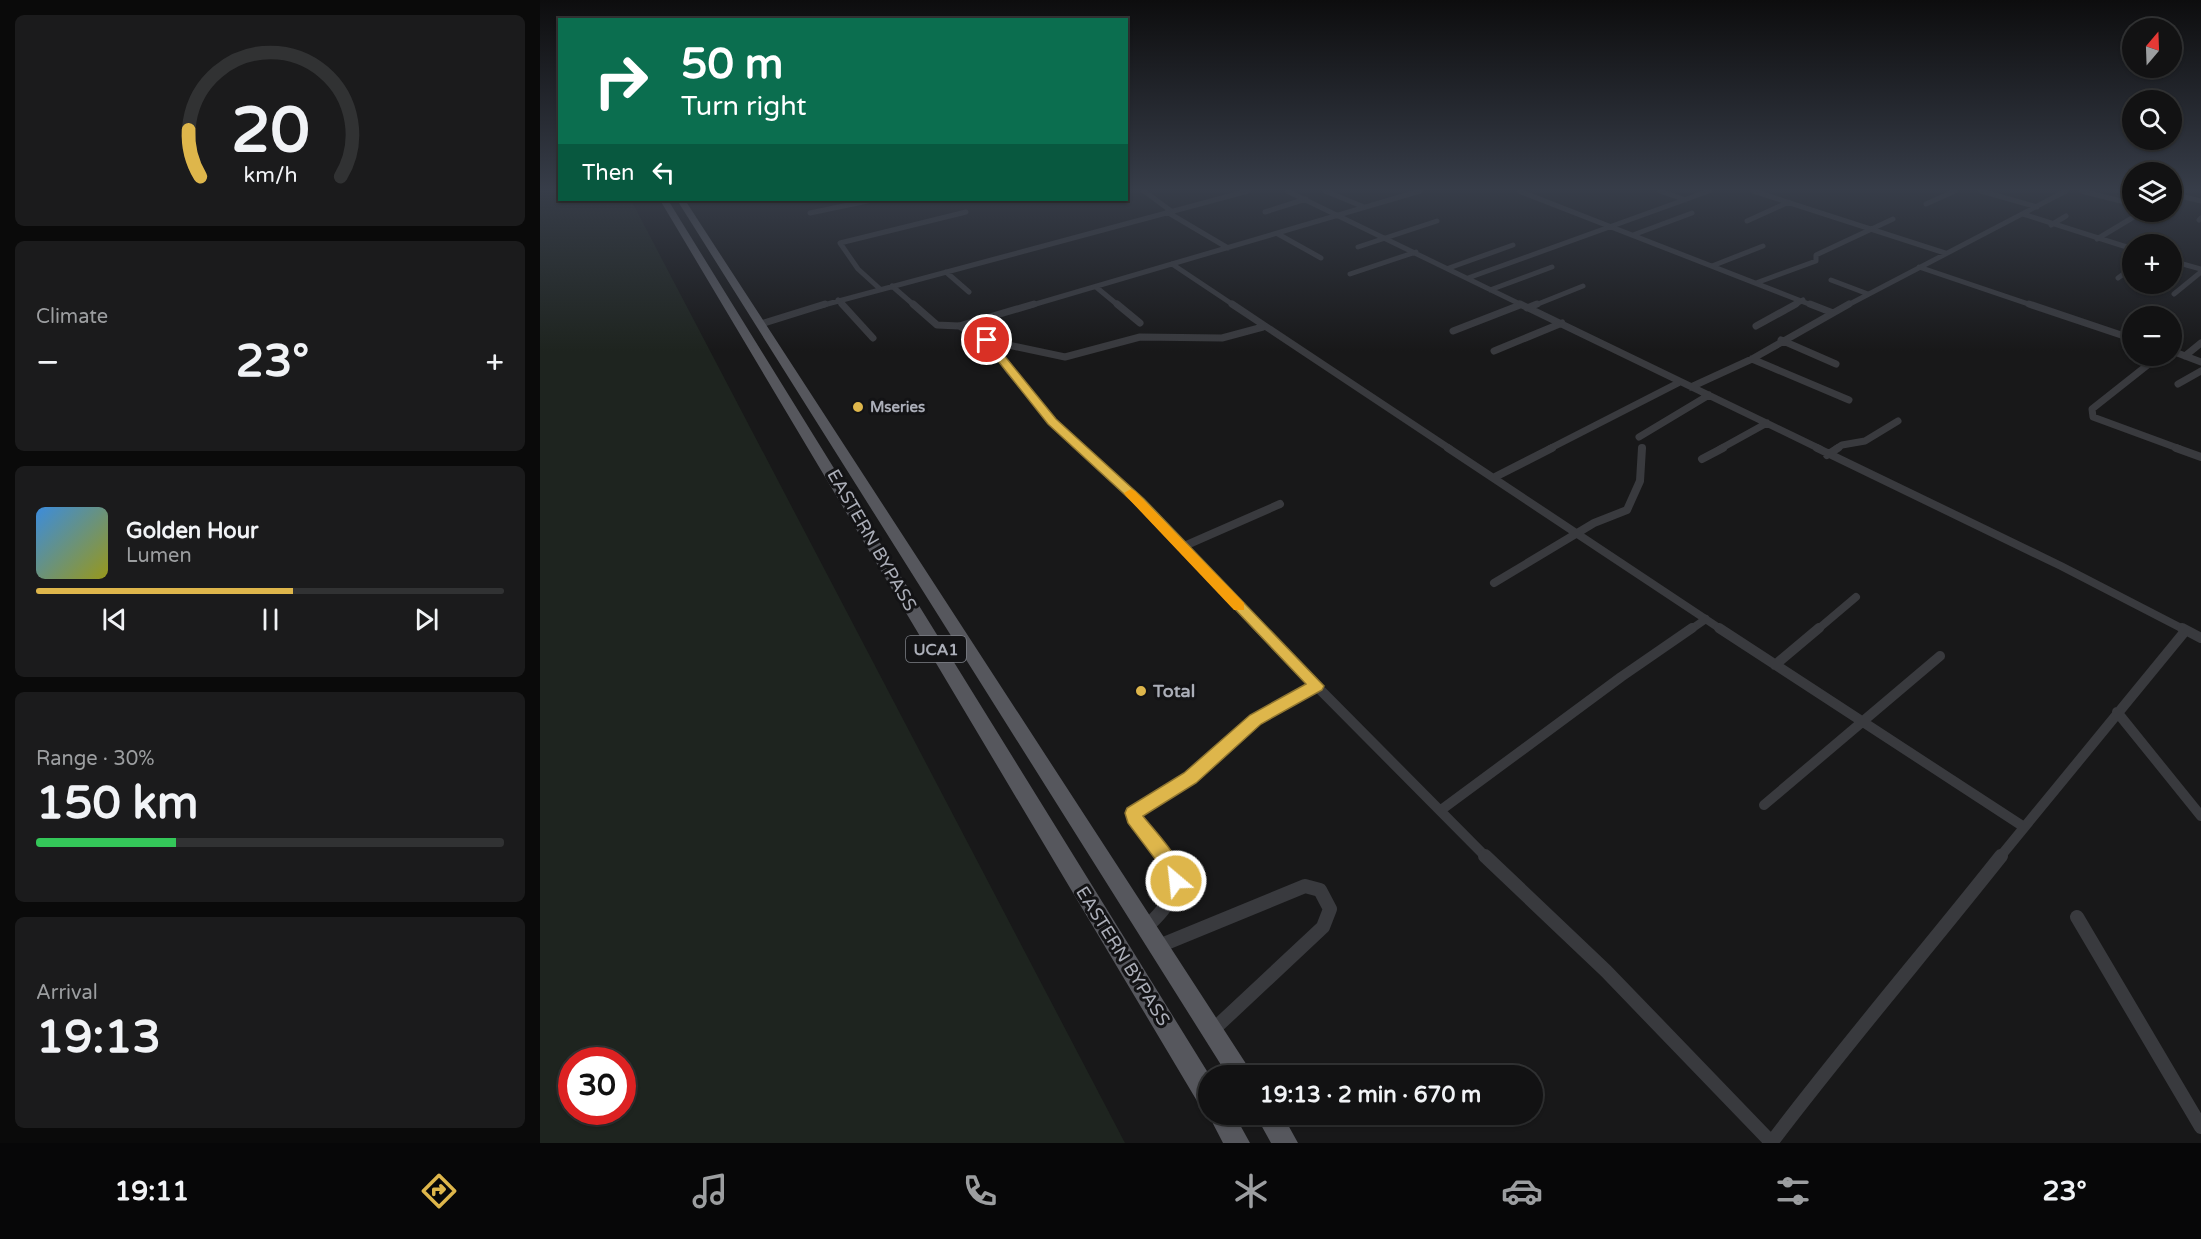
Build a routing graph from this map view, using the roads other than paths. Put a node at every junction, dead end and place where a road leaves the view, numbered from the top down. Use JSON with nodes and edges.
{"nodes":[{"id":1,"x":699,"y":244,"type":"edge"},
{"id":2,"x":704,"y":244,"type":"edge"},
{"id":3,"x":839,"y":244,"type":"edge"},
{"id":4,"x":1044,"y":244,"type":"edge"},
{"id":5,"x":1222,"y":244,"type":"edge"},
{"id":6,"x":1241,"y":244,"type":"edge"},
{"id":7,"x":1297,"y":244,"type":"edge"},
{"id":8,"x":1365,"y":244,"type":"edge"},
{"id":9,"x":1401,"y":244,"type":"edge"},
{"id":10,"x":1562,"y":244,"type":"edge"},
{"id":11,"x":1657,"y":244,"type":"edge"},
{"id":12,"x":1839,"y":244,"type":"edge"},
{"id":13,"x":1917,"y":244,"type":"edge"},
{"id":14,"x":1962,"y":244,"type":"edge"},
{"id":15,"x":1513,"y":245,"type":"dead end"},
{"id":16,"x":1763,"y":246,"type":"dead end"},
{"id":17,"x":1358,"y":247,"type":"dead end"},
{"id":18,"x":1228,"y":248,"type":"junction"},
{"id":19,"x":1416,"y":252,"type":"junction"},
{"id":20,"x":1945,"y":253,"type":"junction"},
{"id":21,"x":1321,"y":258,"type":"dead end"},
{"id":22,"x":1172,"y":264,"type":"junction"},
{"id":23,"x":2182,"y":264,"type":"edge"},
{"id":24,"x":1712,"y":266,"type":"junction"},
{"id":25,"x":1552,"y":267,"type":"dead end"},
{"id":26,"x":1919,"y":267,"type":"junction"},
{"id":27,"x":1449,"y":268,"type":"junction"},
{"id":28,"x":2201,"y":271,"type":"edge"},
{"id":29,"x":945,"y":272,"type":"junction"},
{"id":30,"x":1350,"y":274,"type":"dead end"},
{"id":31,"x":2122,"y":275,"type":"edge"},
{"id":32,"x":1468,"y":278,"type":"junction"},
{"id":33,"x":2118,"y":278,"type":"dead end"},
{"id":34,"x":1830,"y":280,"type":"dead end"},
{"id":35,"x":1755,"y":283,"type":"junction"},
{"id":36,"x":892,"y":286,"type":"junction"},
{"id":37,"x":1583,"y":286,"type":"dead end"},
{"id":38,"x":1096,"y":287,"type":"junction"},
{"id":39,"x":2182,"y":287,"type":"edge"},
{"id":40,"x":880,"y":289,"type":"junction"},
{"id":41,"x":1490,"y":290,"type":"junction"},
{"id":42,"x":969,"y":292,"type":"dead end"},
{"id":43,"x":1868,"y":294,"type":"junction"},
{"id":44,"x":838,"y":300,"type":"junction"},
{"id":45,"x":1803,"y":300,"type":"junction"},
{"id":46,"x":1523,"y":306,"type":"junction"},
{"id":47,"x":1833,"y":313,"type":"junction"},
{"id":48,"x":1140,"y":323,"type":"dead end"},
{"id":49,"x":1562,"y":323,"type":"junction"},
{"id":50,"x":760,"y":324,"type":"junction"},
{"id":51,"x":959,"y":326,"type":"junction"},
{"id":52,"x":1756,"y":326,"type":"dead end"},
{"id":53,"x":1263,"y":327,"type":"junction"},
{"id":54,"x":1453,"y":331,"type":"dead end"},
{"id":55,"x":2122,"y":335,"type":"edge"},
{"id":56,"x":873,"y":338,"type":"dead end"},
{"id":57,"x":987,"y":340,"type":"junction"},
{"id":58,"x":1781,"y":340,"type":"junction"},
{"id":59,"x":2201,"y":343,"type":"edge"},
{"id":60,"x":1494,"y":351,"type":"dead end"},
{"id":61,"x":2182,"y":355,"type":"edge"},
{"id":62,"x":2185,"y":356,"type":"junction"},
{"id":63,"x":1752,"y":359,"type":"junction"},
{"id":64,"x":2201,"y":362,"type":"edge"},
{"id":65,"x":1836,"y":364,"type":"dead end"},
{"id":66,"x":2145,"y":366,"type":"edge"},
{"id":67,"x":2201,"y":371,"type":"edge"},
{"id":68,"x":1680,"y":382,"type":"junction"},
{"id":69,"x":2178,"y":384,"type":"dead end"},
{"id":70,"x":1691,"y":387,"type":"junction"},
{"id":71,"x":1709,"y":395,"type":"junction"},
{"id":72,"x":1849,"y":400,"type":"dead end"},
{"id":73,"x":1898,"y":421,"type":"dead end"},
{"id":74,"x":1767,"y":423,"type":"junction"},
{"id":75,"x":1640,"y":437,"type":"dead end"},
{"id":76,"x":1642,"y":448,"type":"dead end"},
{"id":77,"x":1827,"y":455,"type":"junction"},
{"id":78,"x":2201,"y":457,"type":"edge"},
{"id":79,"x":1702,"y":459,"type":"dead end"},
{"id":80,"x":1495,"y":477,"type":"junction"},
{"id":81,"x":1280,"y":504,"type":"dead end"},
{"id":82,"x":1580,"y":533,"type":"junction"},
{"id":83,"x":896,"y":535,"type":"junction"},
{"id":84,"x":873,"y":543,"type":"junction"},
{"id":85,"x":1182,"y":547,"type":"junction"},
{"id":86,"x":1494,"y":583,"type":"dead end"},
{"id":87,"x":1856,"y":597,"type":"dead end"},
{"id":88,"x":1706,"y":619,"type":"junction"},
{"id":89,"x":2186,"y":630,"type":"junction"},
{"id":90,"x":2201,"y":638,"type":"edge"},
{"id":91,"x":1940,"y":656,"type":"dead end"},
{"id":92,"x":1774,"y":665,"type":"junction"},
{"id":93,"x":1316,"y":686,"type":"junction"},
{"id":94,"x":2117,"y":712,"type":"junction"},
{"id":95,"x":1860,"y":722,"type":"junction"},
{"id":96,"x":1764,"y":805,"type":"dead end"},
{"id":97,"x":1441,"y":810,"type":"junction"},
{"id":98,"x":2201,"y":816,"type":"edge"},
{"id":99,"x":2024,"y":827,"type":"junction"},
{"id":100,"x":2077,"y":917,"type":"dead end"},
{"id":101,"x":1146,"y":927,"type":"junction"},
{"id":102,"x":1159,"y":946,"type":"junction"},
{"id":103,"x":1214,"y":1030,"type":"junction"},
{"id":104,"x":1235,"y":1065,"type":"edge"},
{"id":105,"x":1198,"y":1079,"type":"edge"},
{"id":106,"x":1226,"y":1125,"type":"edge"},
{"id":107,"x":1274,"y":1125,"type":"edge"},
{"id":108,"x":2201,"y":1127,"type":"edge"},
{"id":109,"x":1237,"y":1143,"type":"edge"},
{"id":110,"x":1285,"y":1143,"type":"edge"},
{"id":111,"x":1771,"y":1143,"type":"edge"}],
"edges":[{"from":1,"to":84,"type":"main road","name":"EASTERN BYPASS","number":"UCA1"},
{"from":2,"to":50,"type":"main road","name":"EASTERN BYPASS","number":"UCA1"},
{"from":3,"to":40,"type":"street"},
{"from":4,"to":29,"type":"street"},
{"from":5,"to":18,"type":"street"},
{"from":6,"to":18,"type":"street"},
{"from":7,"to":21,"type":"street"},
{"from":8,"to":17,"type":"street"},
{"from":9,"to":19,"type":"street"},
{"from":10,"to":32,"type":"street"},
{"from":11,"to":24,"type":"street"},
{"from":12,"to":35,"type":"street"},
{"from":13,"to":20,"type":"street"},
{"from":14,"to":20,"type":"street"},
{"from":15,"to":27,"type":"street"},
{"from":16,"to":24,"type":"street"},
{"from":18,"to":22,"type":"street"},
{"from":19,"to":27,"type":"street"},
{"from":19,"to":30,"type":"street"},
{"from":20,"to":26,"type":"street"},
{"from":22,"to":38,"type":"street"},
{"from":22,"to":53,"type":"street"},
{"from":23,"to":28,"type":"street"},
{"from":24,"to":35,"type":"street"},
{"from":25,"to":41,"type":"street"},
{"from":26,"to":43,"type":"street"},
{"from":26,"to":55,"type":"street"},
{"from":27,"to":32,"type":"street"},
{"from":28,"to":39,"type":"street"},
{"from":29,"to":36,"type":"street"},
{"from":29,"to":42,"type":"street"},
{"from":31,"to":33,"type":"street"},
{"from":32,"to":41,"type":"street"},
{"from":34,"to":43,"type":"street"},
{"from":35,"to":45,"type":"street"},
{"from":36,"to":40,"type":"street"},
{"from":36,"to":51,"type":"street"},
{"from":37,"to":46,"type":"street"},
{"from":38,"to":48,"type":"street"},
{"from":38,"to":51,"type":"street"},
{"from":40,"to":44,"type":"street"},
{"from":41,"to":46,"type":"street"},
{"from":43,"to":47,"type":"street"},
{"from":44,"to":50,"type":"street"},
{"from":44,"to":56,"type":"street"},
{"from":45,"to":47,"type":"street"},
{"from":45,"to":52,"type":"street"},
{"from":46,"to":49,"type":"street"},
{"from":46,"to":54,"type":"street"},
{"from":47,"to":58,"type":"street"},
{"from":49,"to":60,"type":"street"},
{"from":49,"to":68,"type":"street"},
{"from":50,"to":83,"type":"main road","name":"EASTERN BYPASS","number":"UCA1"},
{"from":51,"to":57,"type":"street"},
{"from":53,"to":57,"type":"street"},
{"from":53,"to":80,"type":"street"},
{"from":57,"to":85,"type":"street"},
{"from":58,"to":63,"type":"street"},
{"from":58,"to":65,"type":"street"},
{"from":59,"to":62,"type":"street"},
{"from":61,"to":62,"type":"street"},
{"from":62,"to":64,"type":"street"},
{"from":63,"to":70,"type":"street"},
{"from":63,"to":72,"type":"street"},
{"from":66,"to":78,"type":"street"},
{"from":67,"to":69,"type":"street"},
{"from":68,"to":70,"type":"street"},
{"from":68,"to":80,"type":"street"},
{"from":70,"to":71,"type":"street"},
{"from":71,"to":74,"type":"street"},
{"from":71,"to":75,"type":"street"},
{"from":73,"to":77,"type":"street"},
{"from":74,"to":77,"type":"street"},
{"from":74,"to":79,"type":"street"},
{"from":76,"to":82,"type":"street"},
{"from":77,"to":89,"type":"street"},
{"from":80,"to":82,"type":"street"},
{"from":81,"to":85,"type":"street"},
{"from":82,"to":86,"type":"street"},
{"from":82,"to":88,"type":"street"},
{"from":83,"to":84,"type":"main road"},
{"from":83,"to":101,"type":"main road","name":"EASTERN BYPASS","number":"UCA1"},
{"from":84,"to":105,"type":"main road","name":"EASTERN BYPASS","number":"UCA1"},
{"from":85,"to":93,"type":"street"},
{"from":87,"to":92,"type":"street"},
{"from":88,"to":92,"type":"street"},
{"from":88,"to":97,"type":"street"},
{"from":89,"to":90,"type":"street"},
{"from":89,"to":94,"type":"street"},
{"from":91,"to":95,"type":"street"},
{"from":92,"to":95,"type":"street"},
{"from":93,"to":97,"type":"street"},
{"from":93,"to":101,"type":"street"},
{"from":94,"to":98,"type":"street"},
{"from":94,"to":99,"type":"street"},
{"from":95,"to":96,"type":"street"},
{"from":95,"to":99,"type":"street"},
{"from":97,"to":111,"type":"street"},
{"from":99,"to":111,"type":"street"},
{"from":100,"to":108,"type":"street"},
{"from":101,"to":102,"type":"main road","name":"EASTERN BYPASS","number":"UCA1"},
{"from":102,"to":103,"type":"main road","name":"EASTERN BYPASS","number":"UCA1"},
{"from":102,"to":103,"type":"street"},
{"from":103,"to":104,"type":"main road","name":"EASTERN BYPASS","number":"UCA1"},
{"from":106,"to":109,"type":"main road"},
{"from":107,"to":110,"type":"main road"}]}
